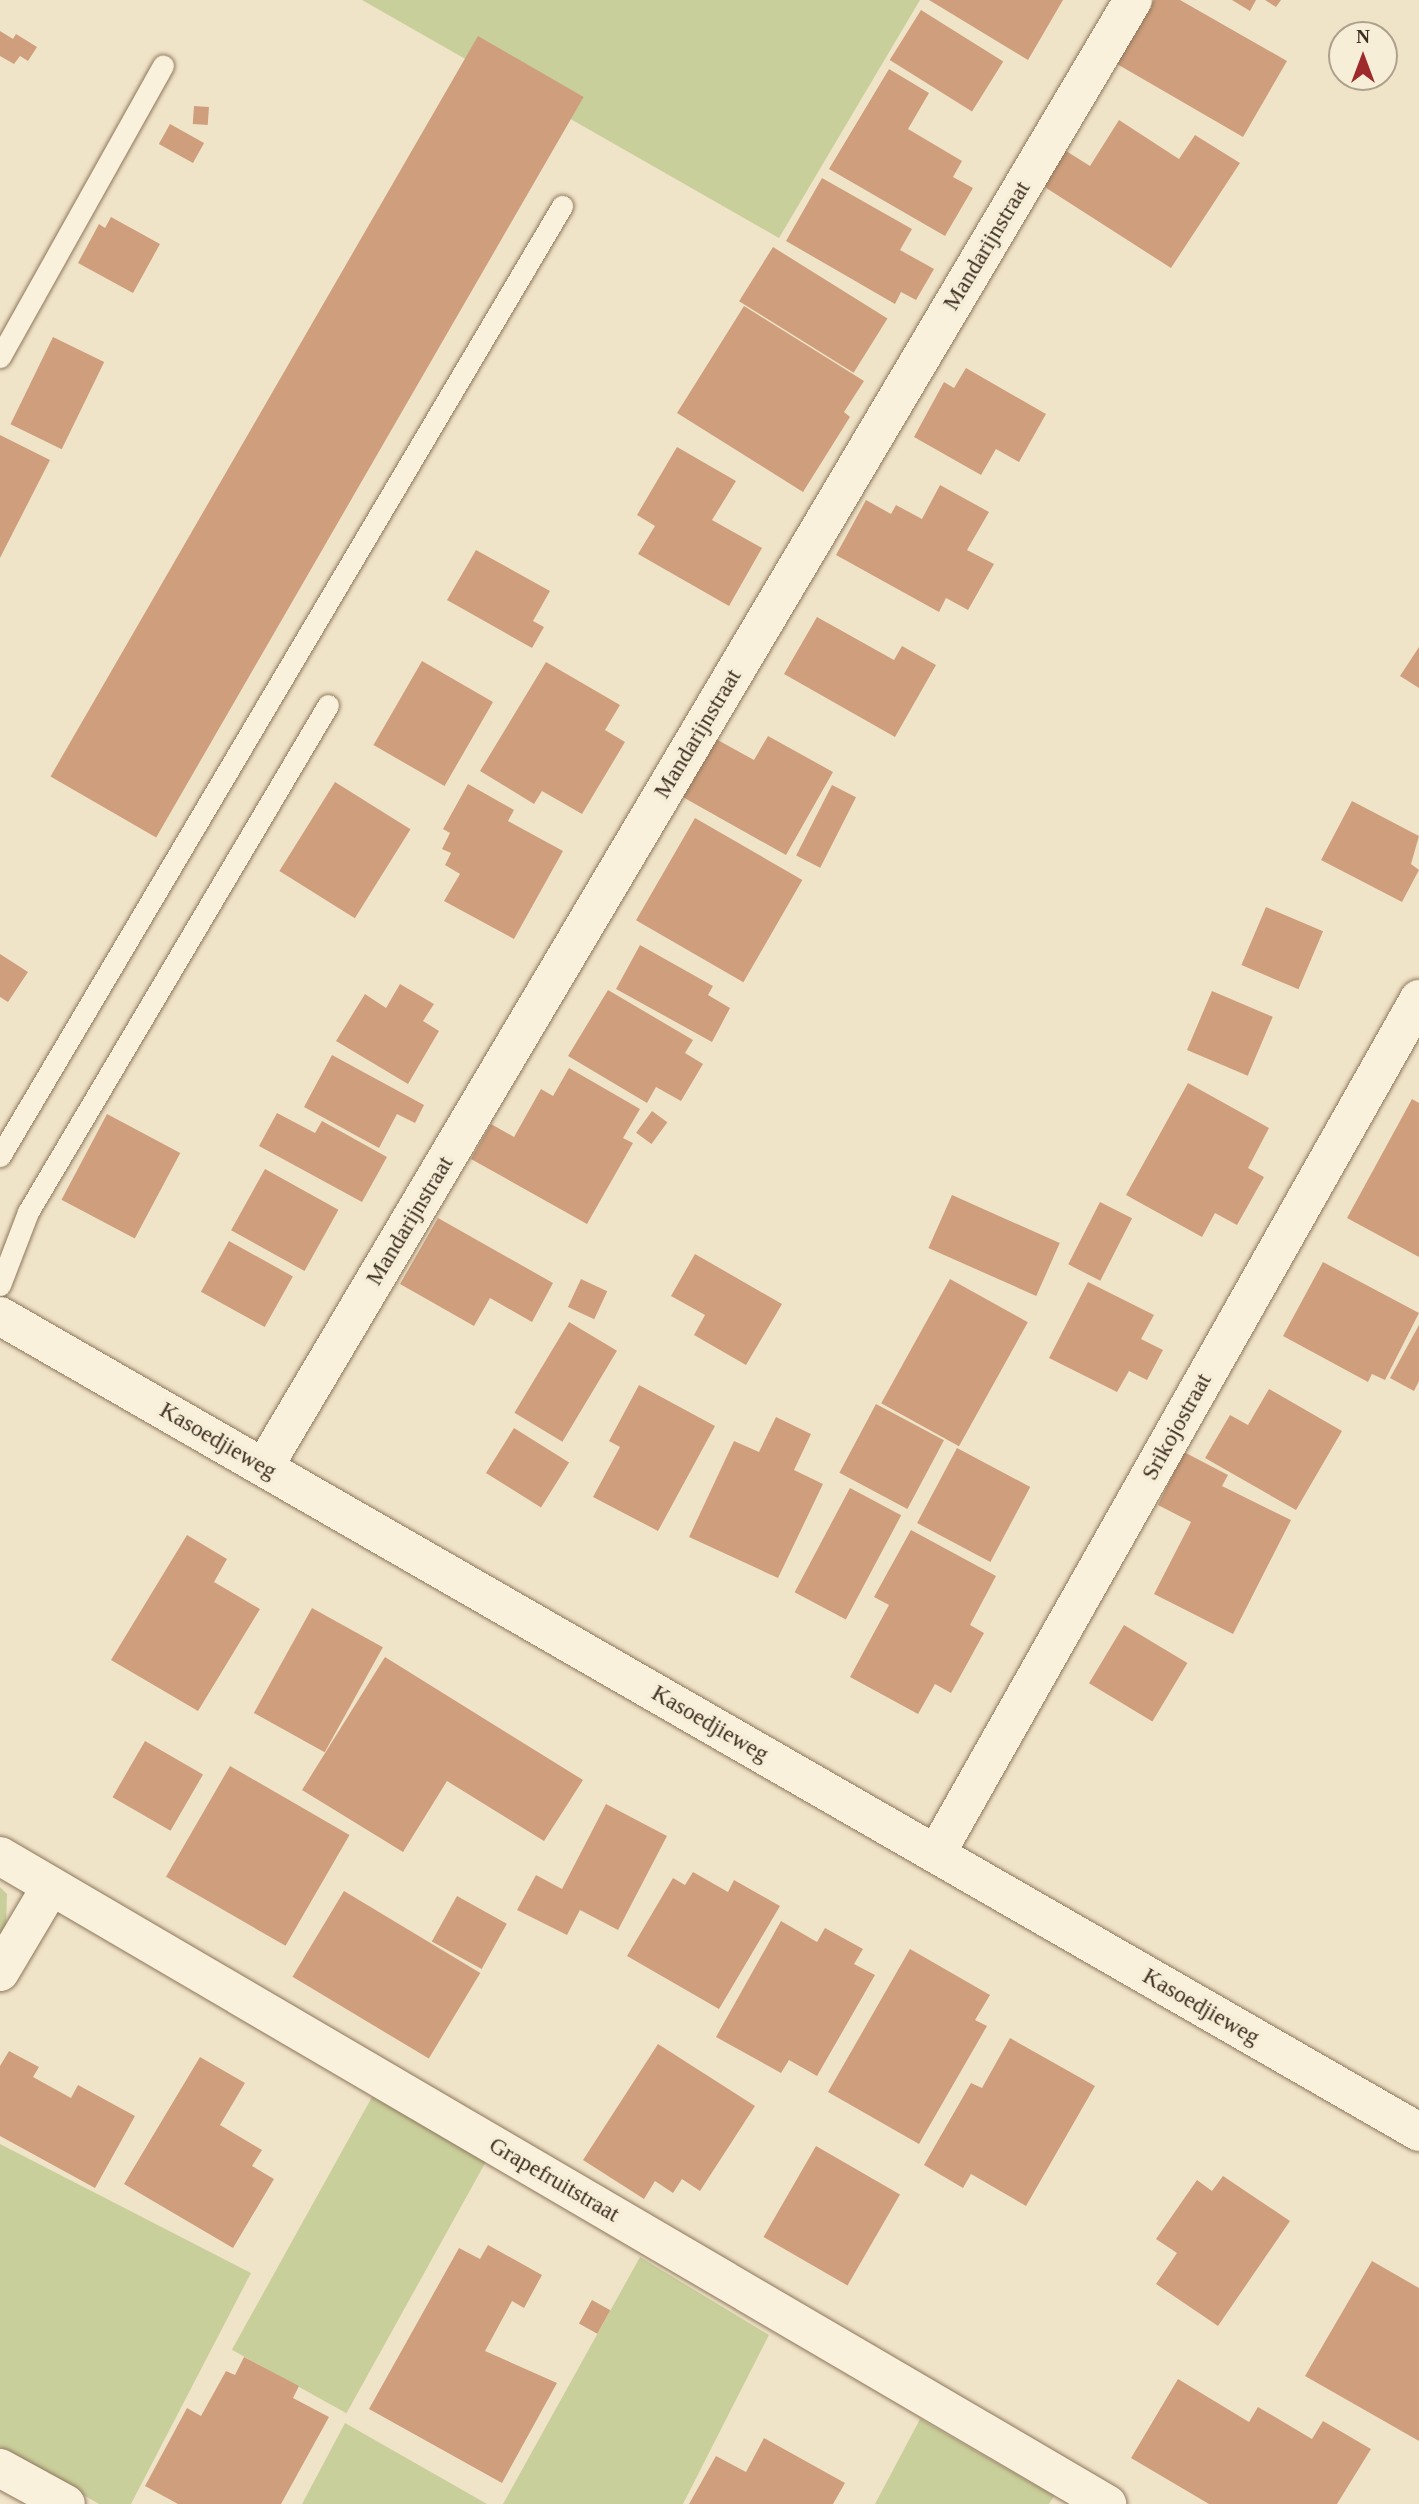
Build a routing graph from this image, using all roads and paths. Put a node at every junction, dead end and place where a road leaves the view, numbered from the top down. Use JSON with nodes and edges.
{"nodes":[{"id":1,"x":1133,"y":0,"type":"edge"},
{"id":2,"x":163,"y":65,"type":"dead end"},
{"id":3,"x":562,"y":206,"type":"dead end"},
{"id":4,"x":0,"y":357,"type":"edge"},
{"id":5,"x":328,"y":705,"type":"dead end"},
{"id":6,"x":1419,"y":999,"type":"edge"},
{"id":7,"x":0,"y":1156,"type":"edge"},
{"id":8,"x":0,"y":1285,"type":"edge"},
{"id":9,"x":0,"y":1316,"type":"edge"},
{"id":10,"x":264,"y":1467,"type":"junction"},
{"id":11,"x":936,"y":1854,"type":"junction"},
{"id":12,"x":0,"y":1856,"type":"edge"},
{"id":13,"x":51,"y":1886,"type":"junction"},
{"id":14,"x":0,"y":1972,"type":"edge"},
{"id":15,"x":1419,"y":2133,"type":"edge"},
{"id":16,"x":0,"y":2468,"type":"edge"},
{"id":17,"x":66,"y":2504,"type":"edge"},
{"id":18,"x":1107,"y":2504,"type":"edge"}],
"edges":[{"from":1,"to":10,"type":"street","name":"Mandarijnstraat"},
{"from":2,"to":4,"type":"lane"},
{"from":3,"to":7,"type":"lane"},
{"from":5,"to":8,"type":"lane"},
{"from":6,"to":11,"type":"street","name":"Srikojostraat"},
{"from":9,"to":10,"type":"street","name":"Kasoedjieweg"},
{"from":10,"to":11,"type":"street","name":"Kasoedjieweg"},
{"from":11,"to":15,"type":"street","name":"Kasoedjieweg"},
{"from":12,"to":13,"type":"street","name":"Grapefruitstraat"},
{"from":13,"to":14,"type":"street"},
{"from":13,"to":18,"type":"street","name":"Grapefruitstraat"},
{"from":16,"to":17,"type":"street"}]}
